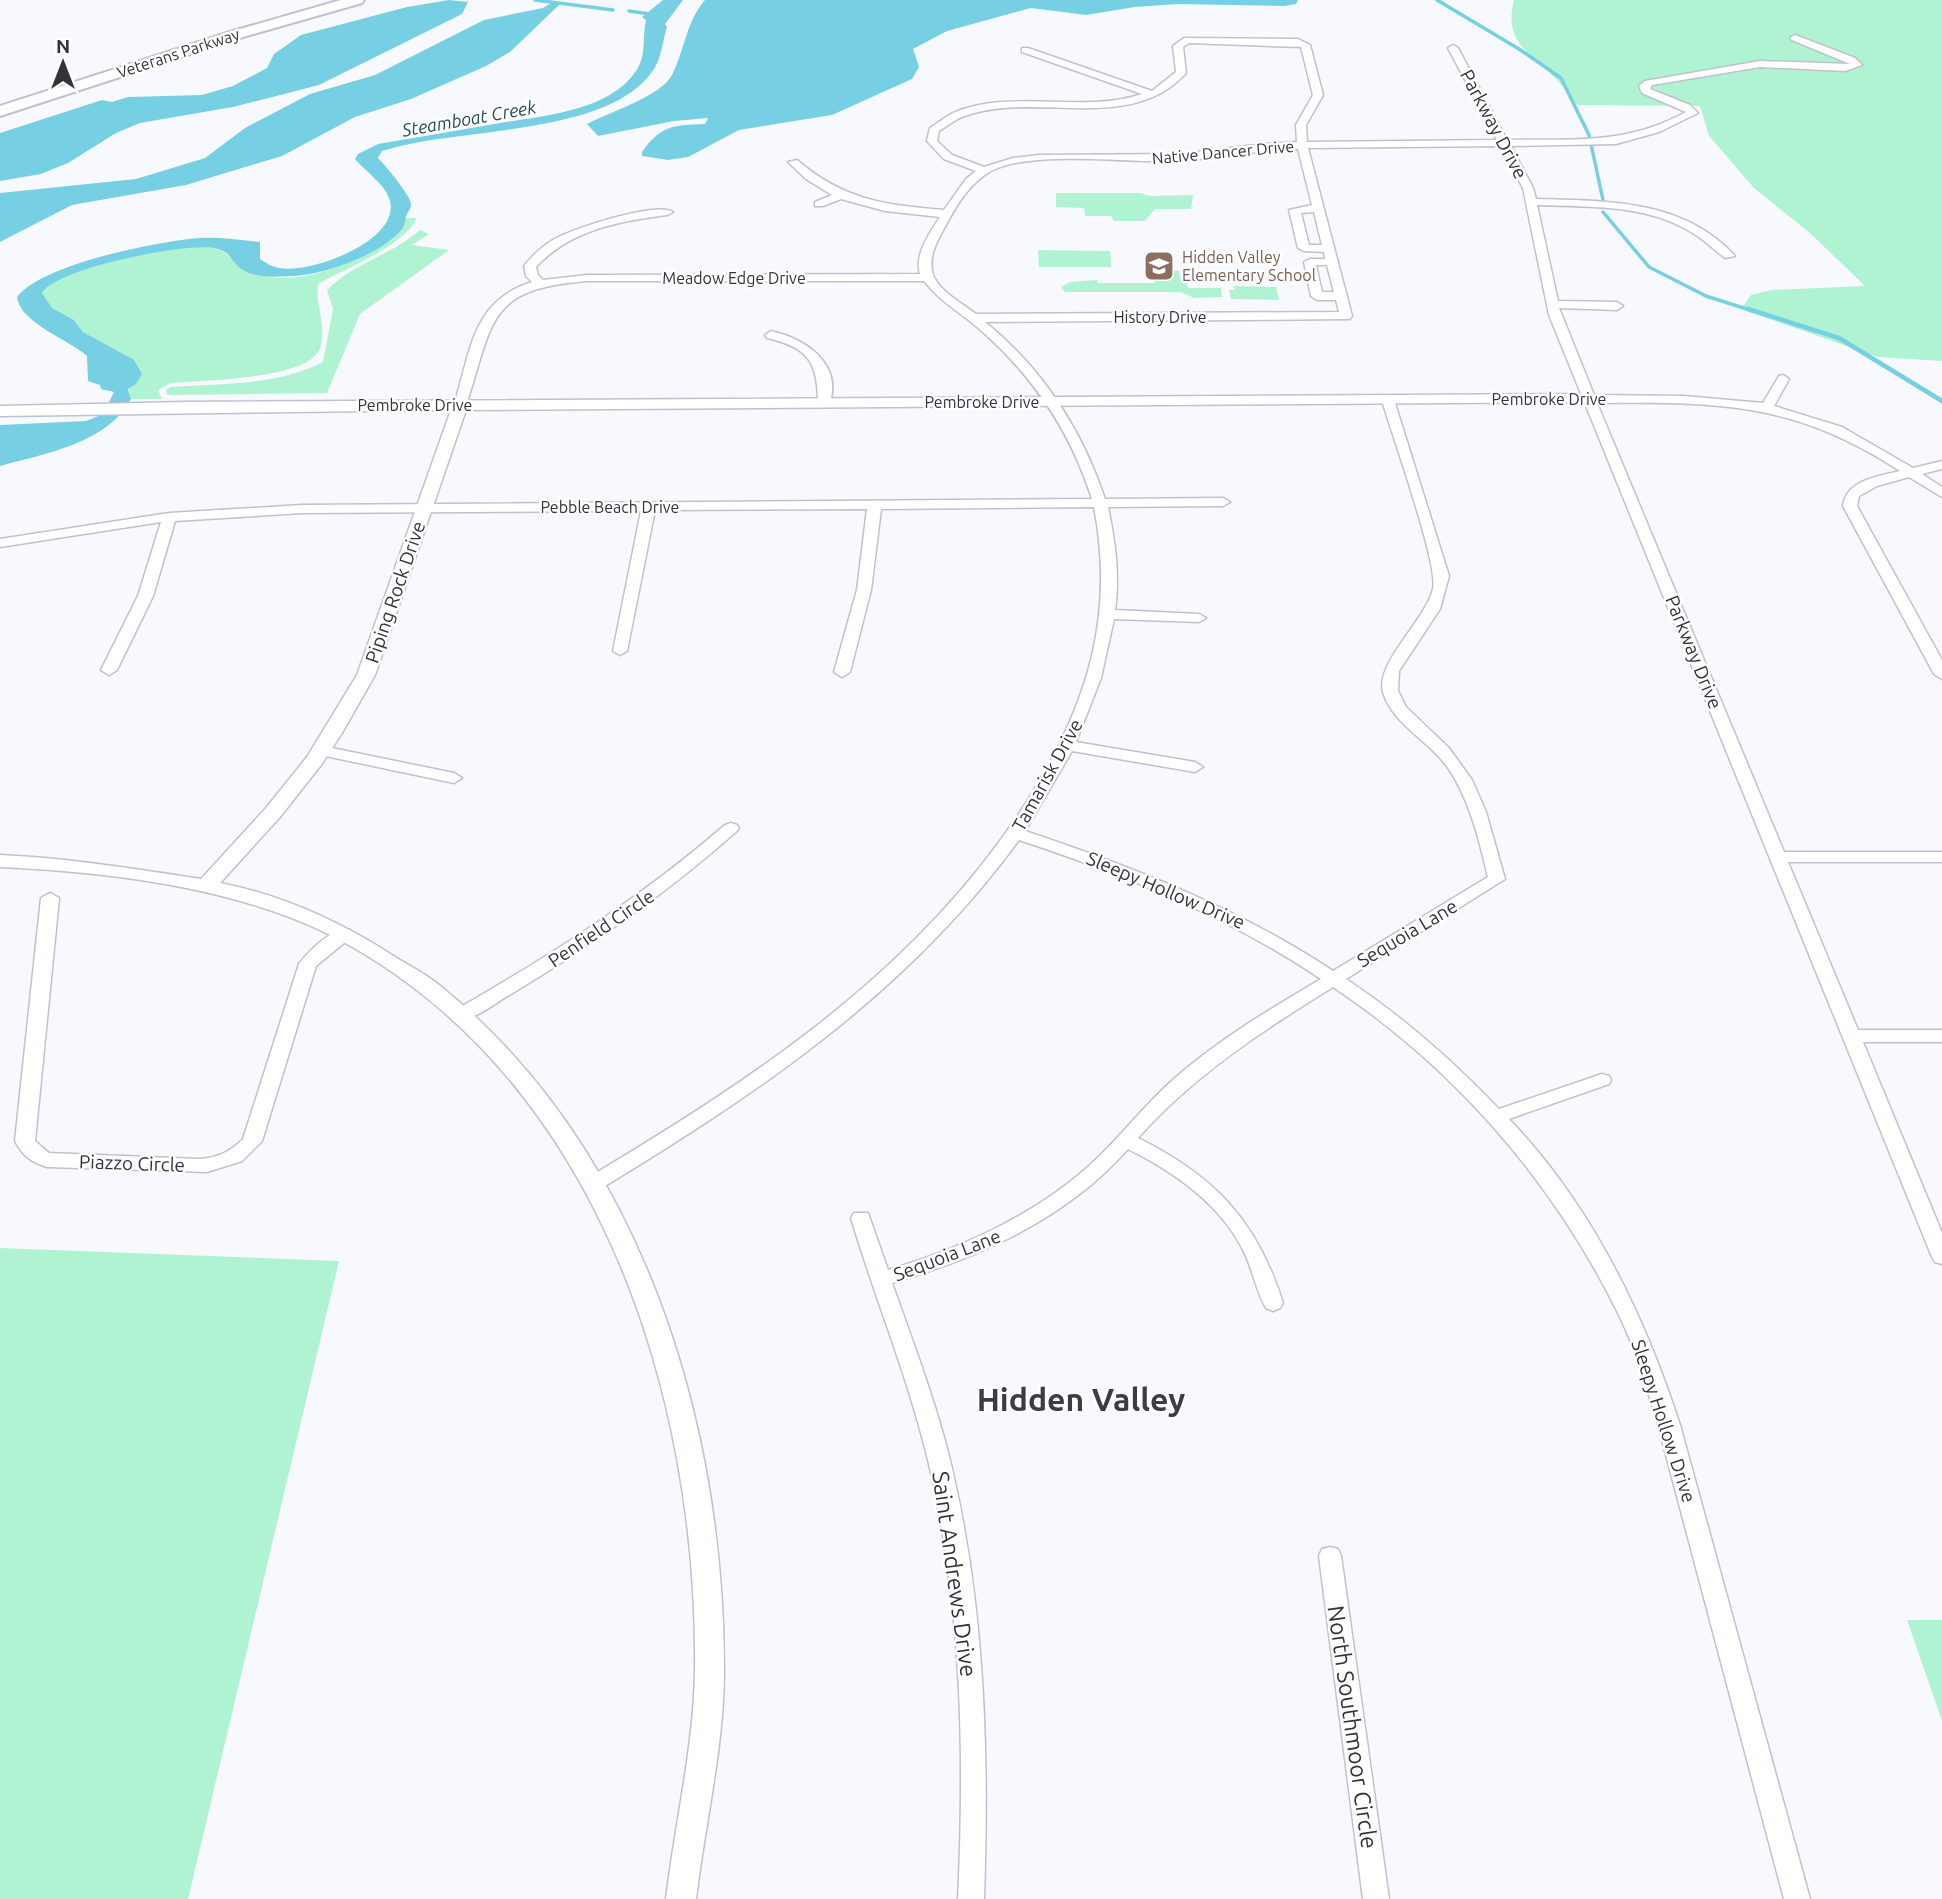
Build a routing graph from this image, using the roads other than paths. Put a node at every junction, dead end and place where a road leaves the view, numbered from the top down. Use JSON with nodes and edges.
{"nodes":[{"id":1,"x":334,"y":0,"type":"edge"},
{"id":2,"x":357,"y":0,"type":"edge"},
{"id":3,"x":1794,"y":37,"type":"dead end"},
{"id":4,"x":1453,"y":48,"type":"dead end"},
{"id":5,"x":1025,"y":50,"type":"dead end"},
{"id":6,"x":1152,"y":94,"type":"junction"},
{"id":7,"x":0,"y":102,"type":"edge"},
{"id":8,"x":0,"y":111,"type":"edge"},
{"id":9,"x":1504,"y":143,"type":"junction"},
{"id":10,"x":1302,"y":145,"type":"junction"},
{"id":11,"x":793,"y":163,"type":"dead end"},
{"id":12,"x":984,"y":170,"type":"junction"},
{"id":13,"x":839,"y":195,"type":"junction"},
{"id":14,"x":1534,"y":202,"type":"junction"},
{"id":15,"x":819,"y":204,"type":"dead end"},
{"id":16,"x":1318,"y":208,"type":"junction"},
{"id":17,"x":667,"y":212,"type":"dead end"},
{"id":18,"x":949,"y":215,"type":"junction"},
{"id":19,"x":1329,"y":249,"type":"junction"},
{"id":20,"x":1729,"y":256,"type":"dead end"},
{"id":21,"x":1332,"y":262,"type":"junction"},
{"id":22,"x":927,"y":277,"type":"junction"},
{"id":23,"x":542,"y":285,"type":"junction"},
{"id":24,"x":1341,"y":296,"type":"junction"},
{"id":25,"x":1551,"y":304,"type":"junction"},
{"id":26,"x":1617,"y":306,"type":"dead end"},
{"id":27,"x":974,"y":318,"type":"junction"},
{"id":28,"x":771,"y":335,"type":"dead end"},
{"id":29,"x":1783,"y":379,"type":"dead end"},
{"id":30,"x":1590,"y":399,"type":"junction"},
{"id":31,"x":1388,"y":400,"type":"junction"},
{"id":32,"x":1052,"y":402,"type":"junction"},
{"id":33,"x":824,"y":403,"type":"junction"},
{"id":34,"x":460,"y":405,"type":"junction"},
{"id":35,"x":1767,"y":407,"type":"junction"},
{"id":36,"x":0,"y":411,"type":"edge"},
{"id":37,"x":1942,"y":465,"type":"edge"},
{"id":38,"x":1911,"y":473,"type":"junction"},
{"id":39,"x":1942,"y":493,"type":"edge"},
{"id":40,"x":1223,"y":502,"type":"dead end"},
{"id":41,"x":1102,"y":504,"type":"junction"},
{"id":42,"x":874,"y":505,"type":"junction"},
{"id":43,"x":649,"y":507,"type":"junction"},
{"id":44,"x":424,"y":508,"type":"junction"},
{"id":45,"x":169,"y":517,"type":"junction"},
{"id":46,"x":0,"y":543,"type":"edge"},
{"id":47,"x":1108,"y":614,"type":"junction"},
{"id":48,"x":1199,"y":618,"type":"dead end"},
{"id":49,"x":620,"y":651,"type":"dead end"},
{"id":50,"x":109,"y":670,"type":"dead end"},
{"id":51,"x":842,"y":672,"type":"dead end"},
{"id":52,"x":1942,"y":674,"type":"edge"},
{"id":53,"x":1067,"y":746,"type":"junction"},
{"id":54,"x":322,"y":751,"type":"junction"},
{"id":55,"x":1195,"y":767,"type":"dead end"},
{"id":56,"x":454,"y":778,"type":"dead end"},
{"id":57,"x":731,"y":828,"type":"dead end"},
{"id":58,"x":1016,"y":834,"type":"junction"},
{"id":59,"x":1778,"y":857,"type":"junction"},
{"id":60,"x":1942,"y":857,"type":"edge"},
{"id":61,"x":0,"y":861,"type":"edge"},
{"id":62,"x":205,"y":887,"type":"junction"},
{"id":63,"x":50,"y":898,"type":"dead end"},
{"id":64,"x":344,"y":934,"type":"junction"},
{"id":65,"x":1336,"y":976,"type":"junction"},
{"id":66,"x":460,"y":1015,"type":"junction"},
{"id":67,"x":1851,"y":1036,"type":"junction"},
{"id":68,"x":1942,"y":1036,"type":"edge"},
{"id":69,"x":1602,"y":1080,"type":"dead end"},
{"id":70,"x":1497,"y":1116,"type":"junction"},
{"id":71,"x":1126,"y":1140,"type":"junction"},
{"id":72,"x":593,"y":1184,"type":"junction"},
{"id":73,"x":861,"y":1218,"type":"dead end"},
{"id":74,"x":1938,"y":1238,"type":"edge"},
{"id":75,"x":1942,"y":1257,"type":"edge"},
{"id":76,"x":879,"y":1280,"type":"junction"},
{"id":77,"x":1273,"y":1303,"type":"dead end"},
{"id":78,"x":1330,"y":1556,"type":"dead end"},
{"id":79,"x":681,"y":1899,"type":"edge"},
{"id":80,"x":971,"y":1899,"type":"edge"},
{"id":81,"x":1376,"y":1899,"type":"edge"},
{"id":82,"x":1797,"y":1899,"type":"edge"}],
"edges":[{"from":1,"to":7,"type":"main road","name":"Veterans Parkway"},
{"from":2,"to":8,"type":"main road","name":"Veterans Parkway"},
{"from":3,"to":9,"type":"street","name":"Native Dancer Drive"},
{"from":4,"to":9,"type":"street","name":"Parkway Drive"},
{"from":5,"to":6,"type":"street"},
{"from":6,"to":10,"type":"street"},
{"from":6,"to":12,"type":"street"},
{"from":9,"to":10,"type":"street","name":"Native Dancer Drive"},
{"from":9,"to":14,"type":"street","name":"Parkway Drive"},
{"from":10,"to":12,"type":"street","name":"Native Dancer Drive"},
{"from":10,"to":16,"type":"street"},
{"from":11,"to":13,"type":"street"},
{"from":12,"to":18,"type":"street"},
{"from":13,"to":15,"type":"street"},
{"from":13,"to":18,"type":"street"},
{"from":14,"to":20,"type":"street"},
{"from":14,"to":25,"type":"street","name":"Parkway Drive"},
{"from":16,"to":19,"type":"street"},
{"from":16,"to":19,"type":"street"},
{"from":17,"to":23,"type":"street"},
{"from":18,"to":22,"type":"street"},
{"from":19,"to":21,"type":"street"},
{"from":21,"to":24,"type":"street"},
{"from":21,"to":24,"type":"street"},
{"from":22,"to":23,"type":"street","name":"Meadow Edge Drive"},
{"from":22,"to":27,"type":"street","name":"Tamarisk Drive"},
{"from":23,"to":34,"type":"street","name":"Piping Rock Drive"},
{"from":24,"to":27,"type":"street","name":"History Drive"},
{"from":25,"to":26,"type":"street"},
{"from":25,"to":30,"type":"street","name":"Parkway Drive"},
{"from":27,"to":32,"type":"street","name":"Tamarisk Drive"},
{"from":28,"to":33,"type":"street"},
{"from":29,"to":35,"type":"street"},
{"from":30,"to":31,"type":"street","name":"Pembroke Drive"},
{"from":30,"to":35,"type":"street","name":"Pembroke Drive"},
{"from":30,"to":59,"type":"street","name":"Parkway Drive"},
{"from":31,"to":32,"type":"street","name":"Pembroke Drive"},
{"from":31,"to":65,"type":"street","name":"Sequoia Lane"},
{"from":32,"to":33,"type":"street","name":"Pembroke Drive"},
{"from":32,"to":41,"type":"street","name":"Tamarisk Drive"},
{"from":33,"to":34,"type":"street","name":"Pembroke Drive"},
{"from":34,"to":36,"type":"street","name":"Pembroke Drive"},
{"from":34,"to":44,"type":"street","name":"Piping Rock Drive"},
{"from":35,"to":38,"type":"street","name":"Pembroke Drive"},
{"from":37,"to":38,"type":"street"},
{"from":38,"to":39,"type":"street","name":"Pembroke Drive"},
{"from":38,"to":52,"type":"street"},
{"from":40,"to":41,"type":"street","name":"Pebble Beach Drive"},
{"from":41,"to":42,"type":"street","name":"Pebble Beach Drive"},
{"from":41,"to":47,"type":"street","name":"Tamarisk Drive"},
{"from":42,"to":43,"type":"street","name":"Pebble Beach Drive"},
{"from":42,"to":51,"type":"street"},
{"from":43,"to":44,"type":"street","name":"Pebble Beach Drive"},
{"from":43,"to":49,"type":"street"},
{"from":44,"to":45,"type":"street","name":"Pebble Beach Drive"},
{"from":44,"to":54,"type":"street","name":"Piping Rock Drive"},
{"from":45,"to":46,"type":"street","name":"Pebble Beach Drive"},
{"from":45,"to":50,"type":"street"},
{"from":47,"to":48,"type":"street"},
{"from":47,"to":53,"type":"street","name":"Tamarisk Drive"},
{"from":53,"to":55,"type":"street"},
{"from":53,"to":58,"type":"street","name":"Tamarisk Drive"},
{"from":54,"to":56,"type":"street"},
{"from":54,"to":62,"type":"street","name":"Piping Rock Drive"},
{"from":57,"to":66,"type":"street","name":"Penfield Circle"},
{"from":58,"to":65,"type":"street","name":"Sleepy Hollow Drive"},
{"from":58,"to":72,"type":"street","name":"Tamarisk Drive"},
{"from":59,"to":60,"type":"street"},
{"from":59,"to":67,"type":"street","name":"Parkway Drive"},
{"from":61,"to":62,"type":"street"},
{"from":62,"to":64,"type":"street"},
{"from":63,"to":64,"type":"street","name":"Piazzo Circle"},
{"from":64,"to":66,"type":"street"},
{"from":65,"to":70,"type":"street","name":"Sleepy Hollow Drive"},
{"from":65,"to":71,"type":"street","name":"Sequoia Lane"},
{"from":66,"to":72,"type":"street"},
{"from":67,"to":68,"type":"street"},
{"from":67,"to":74,"type":"street","name":"Parkway Drive"},
{"from":69,"to":70,"type":"street"},
{"from":70,"to":82,"type":"street","name":"Sleepy Hollow Drive"},
{"from":71,"to":76,"type":"street","name":"Sequoia Lane"},
{"from":71,"to":77,"type":"street"},
{"from":72,"to":79,"type":"street"},
{"from":73,"to":76,"type":"street","name":"Saint Andrews Drive"},
{"from":74,"to":75,"type":"street","name":"Parkway Drive"},
{"from":76,"to":80,"type":"street","name":"Saint Andrews Drive"},
{"from":78,"to":81,"type":"street","name":"North Southmoor Circle"}]}
